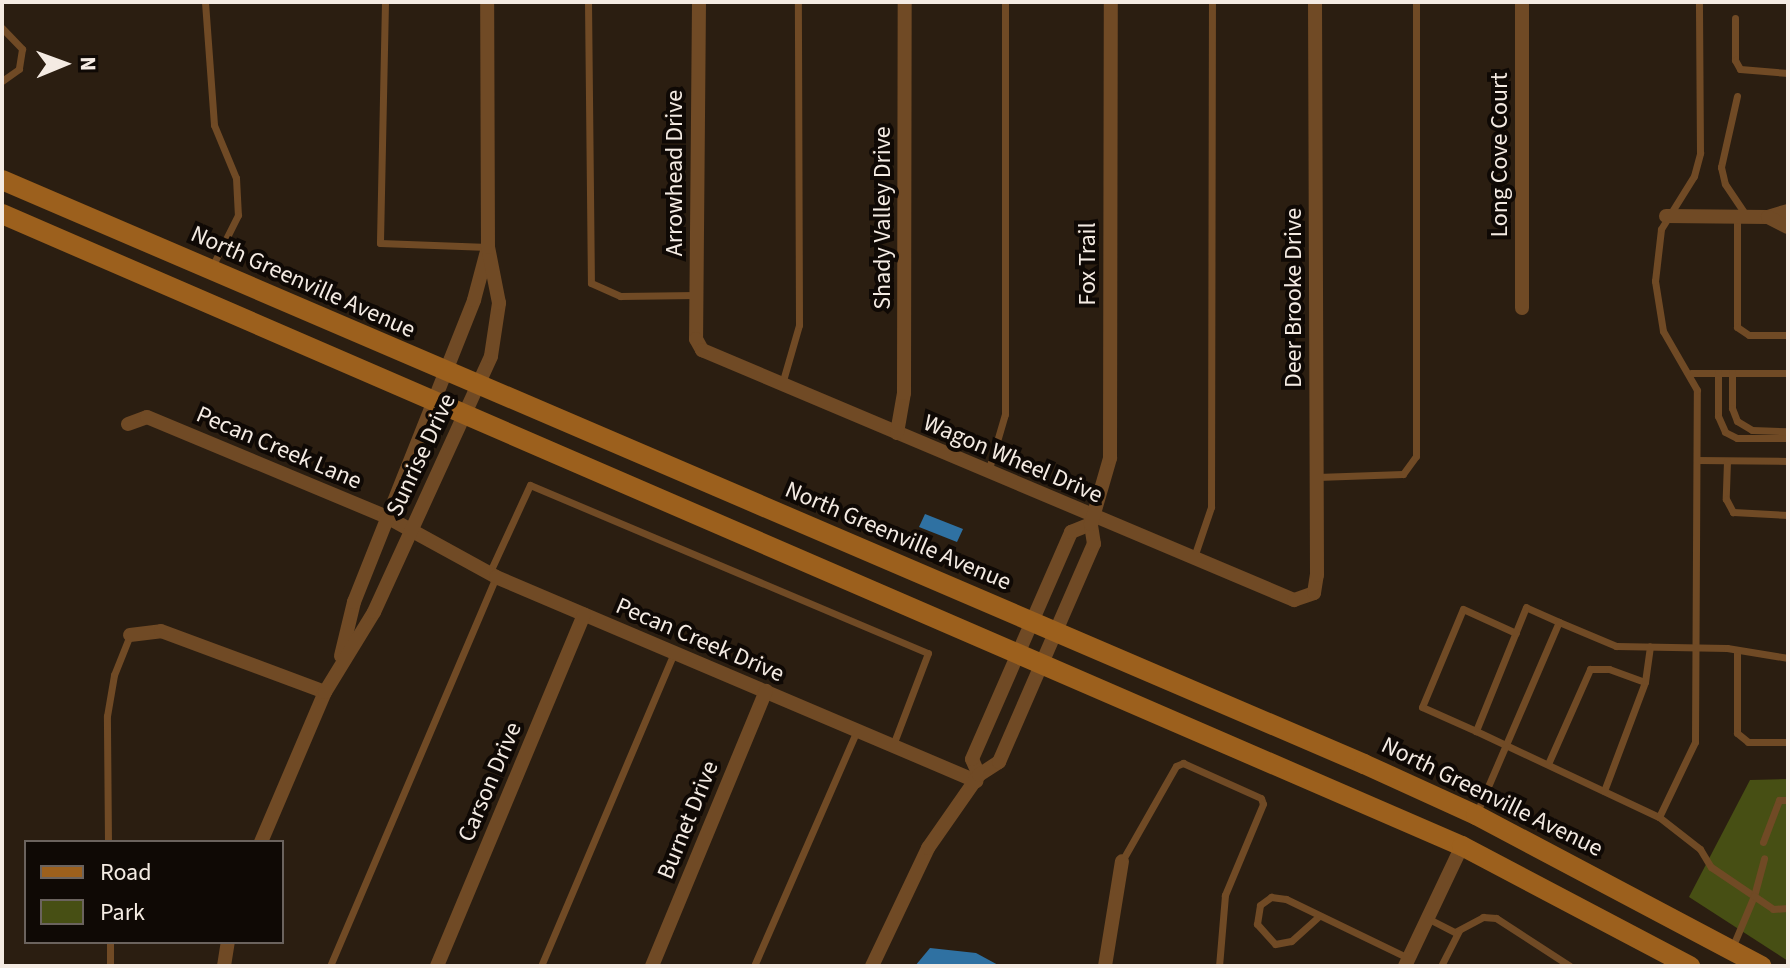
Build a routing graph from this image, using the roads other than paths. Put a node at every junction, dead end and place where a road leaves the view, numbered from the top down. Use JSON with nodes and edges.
{"nodes":[{"id":1,"x":205,"y":2,"type":"edge"},
{"id":2,"x":385,"y":2,"type":"edge"},
{"id":3,"x":487,"y":2,"type":"edge"},
{"id":4,"x":588,"y":2,"type":"edge"},
{"id":5,"x":699,"y":2,"type":"edge"},
{"id":6,"x":798,"y":2,"type":"edge"},
{"id":7,"x":905,"y":2,"type":"edge"},
{"id":8,"x":1005,"y":2,"type":"edge"},
{"id":9,"x":1111,"y":2,"type":"edge"},
{"id":10,"x":1212,"y":2,"type":"edge"},
{"id":11,"x":1315,"y":2,"type":"edge"},
{"id":12,"x":1416,"y":2,"type":"edge"},
{"id":13,"x":1522,"y":2,"type":"edge"},
{"id":14,"x":1699,"y":2,"type":"edge"},
{"id":15,"x":1735,"y":18,"type":"dead end"},
{"id":16,"x":2,"y":28,"type":"edge"},
{"id":17,"x":1788,"y":73,"type":"edge"},
{"id":18,"x":2,"y":81,"type":"edge"},
{"id":19,"x":1737,"y":96,"type":"dead end"},
{"id":20,"x":2,"y":180,"type":"edge"},
{"id":21,"x":1788,"y":211,"type":"edge"},
{"id":22,"x":2,"y":214,"type":"edge"},
{"id":23,"x":1666,"y":216,"type":"junction"},
{"id":24,"x":1742,"y":217,"type":"junction"},
{"id":25,"x":1768,"y":217,"type":"junction"},
{"id":26,"x":1788,"y":227,"type":"edge"},
{"id":27,"x":488,"y":247,"type":"junction"},
{"id":28,"x":211,"y":269,"type":"junction"},
{"id":29,"x":696,"y":295,"type":"junction"},
{"id":30,"x":200,"y":300,"type":"junction"},
{"id":31,"x":1522,"y":308,"type":"dead end"},
{"id":32,"x":1788,"y":335,"type":"edge"},
{"id":33,"x":698,"y":345,"type":"joint"},
{"id":34,"x":444,"y":373,"type":"junction"},
{"id":35,"x":1691,"y":373,"type":"junction"},
{"id":36,"x":1718,"y":373,"type":"junction"},
{"id":37,"x":1732,"y":373,"type":"junction"},
{"id":38,"x":1788,"y":373,"type":"edge"},
{"id":39,"x":782,"y":384,"type":"junction"},
{"id":40,"x":476,"y":387,"type":"junction"},
{"id":41,"x":432,"y":404,"type":"junction"},
{"id":42,"x":462,"y":417,"type":"junction"},
{"id":43,"x":128,"y":424,"type":"dead end"},
{"id":44,"x":1788,"y":431,"type":"edge"},
{"id":45,"x":897,"y":433,"type":"junction"},
{"id":46,"x":1788,"y":438,"type":"edge"},
{"id":47,"x":1697,"y":460,"type":"junction"},
{"id":48,"x":1727,"y":461,"type":"junction"},
{"id":49,"x":1788,"y":461,"type":"edge"},
{"id":50,"x":988,"y":472,"type":"junction"},
{"id":51,"x":1317,"y":477,"type":"junction"},
{"id":52,"x":1788,"y":515,"type":"edge"},
{"id":53,"x":387,"y":517,"type":"junction"},
{"id":54,"x":1092,"y":520,"type":"junction"},
{"id":55,"x":412,"y":528,"type":"junction"},
{"id":56,"x":1193,"y":559,"type":"junction"},
{"id":57,"x":493,"y":576,"type":"junction"},
{"id":58,"x":1314,"y":593,"type":"joint"},
{"id":59,"x":584,"y":615,"type":"junction"},
{"id":60,"x":1035,"y":622,"type":"junction"},
{"id":61,"x":1559,"y":622,"type":"junction"},
{"id":62,"x":1060,"y":633,"type":"junction"},
{"id":63,"x":1516,"y":633,"type":"junction"},
{"id":64,"x":130,"y":635,"type":"joint"},
{"id":65,"x":1650,"y":646,"type":"junction"},
{"id":66,"x":1695,"y":646,"type":"junction"},
{"id":67,"x":1737,"y":650,"type":"junction"},
{"id":68,"x":674,"y":653,"type":"junction"},
{"id":69,"x":1021,"y":655,"type":"junction"},
{"id":70,"x":1788,"y":658,"type":"edge"},
{"id":71,"x":1046,"y":665,"type":"junction"},
{"id":72,"x":338,"y":669,"type":"junction"},
{"id":73,"x":1645,"y":682,"type":"junction"},
{"id":74,"x":766,"y":691,"type":"junction"},
{"id":75,"x":325,"y":692,"type":"junction"},
{"id":76,"x":857,"y":730,"type":"junction"},
{"id":77,"x":1476,"y":731,"type":"junction"},
{"id":78,"x":1788,"y":742,"type":"edge"},
{"id":79,"x":1507,"y":744,"type":"junction"},
{"id":80,"x":893,"y":745,"type":"junction"},
{"id":81,"x":1548,"y":764,"type":"junction"},
{"id":82,"x":978,"y":778,"type":"junction"},
{"id":83,"x":1604,"y":791,"type":"junction"},
{"id":84,"x":1788,"y":800,"type":"edge"},
{"id":85,"x":1476,"y":815,"type":"junction"},
{"id":86,"x":1659,"y":817,"type":"junction"},
{"id":87,"x":108,"y":840,"type":"edge"},
{"id":88,"x":262,"y":840,"type":"edge"},
{"id":89,"x":1763,"y":842,"type":"dead end"},
{"id":90,"x":1462,"y":846,"type":"junction"},
{"id":91,"x":1764,"y":858,"type":"dead end"},
{"id":92,"x":1122,"y":861,"type":"joint"},
{"id":93,"x":1754,"y":896,"type":"junction"},
{"id":94,"x":1788,"y":908,"type":"edge"},
{"id":95,"x":1318,"y":917,"type":"junction"},
{"id":96,"x":1427,"y":918,"type":"junction"},
{"id":97,"x":1459,"y":931,"type":"junction"},
{"id":98,"x":110,"y":944,"type":"edge"},
{"id":99,"x":228,"y":944,"type":"edge"},
{"id":100,"x":1732,"y":949,"type":"junction"},
{"id":101,"x":1406,"y":962,"type":"edge"},
{"id":102,"x":110,"y":966,"type":"edge"},
{"id":103,"x":224,"y":966,"type":"edge"},
{"id":104,"x":330,"y":966,"type":"edge"},
{"id":105,"x":437,"y":966,"type":"edge"},
{"id":106,"x":541,"y":966,"type":"edge"},
{"id":107,"x":652,"y":966,"type":"edge"},
{"id":108,"x":754,"y":966,"type":"edge"},
{"id":109,"x":872,"y":966,"type":"edge"},
{"id":110,"x":1105,"y":966,"type":"edge"},
{"id":111,"x":1219,"y":966,"type":"edge"},
{"id":112,"x":1441,"y":966,"type":"edge"},
{"id":113,"x":1570,"y":966,"type":"edge"},
{"id":114,"x":1690,"y":966,"type":"edge"},
{"id":115,"x":1761,"y":966,"type":"edge"}],
"edges":[{"from":1,"to":28,"type":"lane"},
{"from":2,"to":27,"type":"lane"},
{"from":3,"to":27,"type":"street","name":"Sunrise Drive"},
{"from":4,"to":29,"type":"lane"},
{"from":5,"to":29,"type":"street","name":"Arrowhead Drive"},
{"from":6,"to":39,"type":"lane"},
{"from":7,"to":45,"type":"street","name":"Shady Valley Drive"},
{"from":8,"to":50,"type":"lane"},
{"from":9,"to":54,"type":"street","name":"Fox Trail"},
{"from":10,"to":56,"type":"lane"},
{"from":11,"to":51,"type":"street","name":"Deer Brooke Drive"},
{"from":12,"to":51,"type":"lane"},
{"from":13,"to":31,"type":"street","name":"Long Cove Court"},
{"from":14,"to":23,"type":"lane"},
{"from":15,"to":17,"type":"lane"},
{"from":16,"to":18,"type":"lane"},
{"from":19,"to":24,"type":"lane"},
{"from":20,"to":28,"type":"main road","name":"North Greenville Avenue"},
{"from":21,"to":25,"type":"street"},
{"from":22,"to":30,"type":"main road"},
{"from":23,"to":24,"type":"street"},
{"from":23,"to":35,"type":"lane"},
{"from":24,"to":25,"type":"street"},
{"from":24,"to":32,"type":"lane"},
{"from":25,"to":26,"type":"street"},
{"from":27,"to":34,"type":"street","name":"Sunrise Drive"},
{"from":27,"to":40,"type":"street","name":"Sunrise Drive"},
{"from":28,"to":30,"type":"main road"},
{"from":28,"to":34,"type":"main road","name":"North Greenville Avenue"},
{"from":29,"to":33,"type":"street","name":"Arrowhead Drive"},
{"from":30,"to":41,"type":"main road"},
{"from":33,"to":39,"type":"street","name":"Wagon Wheel Drive"},
{"from":34,"to":40,"type":"main road","name":"North Greenville Avenue"},
{"from":34,"to":41,"type":"street","name":"Sunrise Drive"},
{"from":35,"to":36,"type":"lane"},
{"from":35,"to":47,"type":"lane"},
{"from":36,"to":37,"type":"lane"},
{"from":36,"to":46,"type":"lane"},
{"from":37,"to":38,"type":"lane"},
{"from":37,"to":44,"type":"lane"},
{"from":39,"to":45,"type":"street","name":"Wagon Wheel Drive"},
{"from":40,"to":42,"type":"street","name":"Sunrise Drive"},
{"from":40,"to":60,"type":"main road","name":"North Greenville Avenue"},
{"from":41,"to":42,"type":"main road"},
{"from":41,"to":53,"type":"street","name":"Sunrise Drive"},
{"from":42,"to":55,"type":"street","name":"Sunrise Drive"},
{"from":42,"to":69,"type":"main road"},
{"from":43,"to":53,"type":"street","name":"Pecan Creek Lane"},
{"from":45,"to":50,"type":"street","name":"Wagon Wheel Drive"},
{"from":47,"to":48,"type":"lane"},
{"from":47,"to":66,"type":"lane"},
{"from":48,"to":49,"type":"lane"},
{"from":48,"to":52,"type":"lane"},
{"from":50,"to":54,"type":"street","name":"Wagon Wheel Drive"},
{"from":51,"to":58,"type":"street","name":"Deer Brooke Drive"},
{"from":53,"to":55,"type":"street","name":"Pecan Creek Lane"},
{"from":53,"to":72,"type":"street","name":"Sunrise Drive"},
{"from":54,"to":56,"type":"street","name":"Wagon Wheel Drive"},
{"from":54,"to":60,"type":"street"},
{"from":54,"to":62,"type":"street","name":"Fox Trail"},
{"from":55,"to":57,"type":"street","name":"Pecan Creek Drive"},
{"from":55,"to":72,"type":"street","name":"Sunrise Drive"},
{"from":56,"to":58,"type":"street","name":"Wagon Wheel Drive"},
{"from":57,"to":59,"type":"street","name":"Pecan Creek Drive"},
{"from":57,"to":80,"type":"lane"},
{"from":57,"to":104,"type":"lane"},
{"from":59,"to":68,"type":"street","name":"Pecan Creek Drive"},
{"from":59,"to":105,"type":"street","name":"Carson Drive"},
{"from":60,"to":62,"type":"main road","name":"North Greenville Avenue"},
{"from":60,"to":69,"type":"street"},
{"from":61,"to":63,"type":"lane"},
{"from":61,"to":65,"type":"lane"},
{"from":61,"to":79,"type":"lane"},
{"from":62,"to":71,"type":"street","name":"Fox Trail"},
{"from":62,"to":85,"type":"main road","name":"North Greenville Avenue"},
{"from":63,"to":77,"type":"lane"},
{"from":63,"to":77,"type":"lane"},
{"from":64,"to":75,"type":"street"},
{"from":64,"to":87,"type":"lane"},
{"from":65,"to":66,"type":"lane"},
{"from":65,"to":73,"type":"lane"},
{"from":66,"to":67,"type":"lane"},
{"from":66,"to":86,"type":"lane"},
{"from":67,"to":70,"type":"lane"},
{"from":67,"to":78,"type":"lane"},
{"from":68,"to":74,"type":"street","name":"Pecan Creek Drive"},
{"from":68,"to":106,"type":"lane"},
{"from":69,"to":71,"type":"main road"},
{"from":69,"to":82,"type":"street"},
{"from":71,"to":82,"type":"street","name":"Fox Trail"},
{"from":71,"to":90,"type":"main road"},
{"from":72,"to":75,"type":"street","name":"Sunrise Drive"},
{"from":73,"to":81,"type":"lane"},
{"from":73,"to":83,"type":"lane"},
{"from":74,"to":76,"type":"street","name":"Pecan Creek Drive"},
{"from":74,"to":107,"type":"street","name":"Burnet Drive"},
{"from":75,"to":88,"type":"street","name":"Sunrise Drive"},
{"from":76,"to":80,"type":"street","name":"Pecan Creek Drive"},
{"from":76,"to":108,"type":"lane"},
{"from":77,"to":79,"type":"lane"},
{"from":79,"to":81,"type":"lane"},
{"from":79,"to":85,"type":"lane"},
{"from":80,"to":82,"type":"street","name":"Pecan Creek Drive"},
{"from":81,"to":83,"type":"lane"},
{"from":82,"to":109,"type":"street","name":"Fox Trail"},
{"from":83,"to":86,"type":"lane"},
{"from":84,"to":89,"type":"lane"},
{"from":85,"to":90,"type":"main road"},
{"from":85,"to":100,"type":"main road","name":"North Greenville Avenue"},
{"from":86,"to":93,"type":"lane"},
{"from":90,"to":96,"type":"street"},
{"from":90,"to":114,"type":"main road"},
{"from":91,"to":93,"type":"lane"},
{"from":92,"to":110,"type":"street"},
{"from":92,"to":111,"type":"lane"},
{"from":93,"to":94,"type":"lane"},
{"from":93,"to":100,"type":"lane"},
{"from":95,"to":95,"type":"lane"},
{"from":95,"to":101,"type":"lane"},
{"from":96,"to":97,"type":"lane"},
{"from":96,"to":101,"type":"street"},
{"from":97,"to":112,"type":"lane"},
{"from":97,"to":113,"type":"lane"},
{"from":98,"to":102,"type":"lane"},
{"from":99,"to":103,"type":"street"},
{"from":100,"to":115,"type":"main road","name":"North Greenville Avenue"}]}
